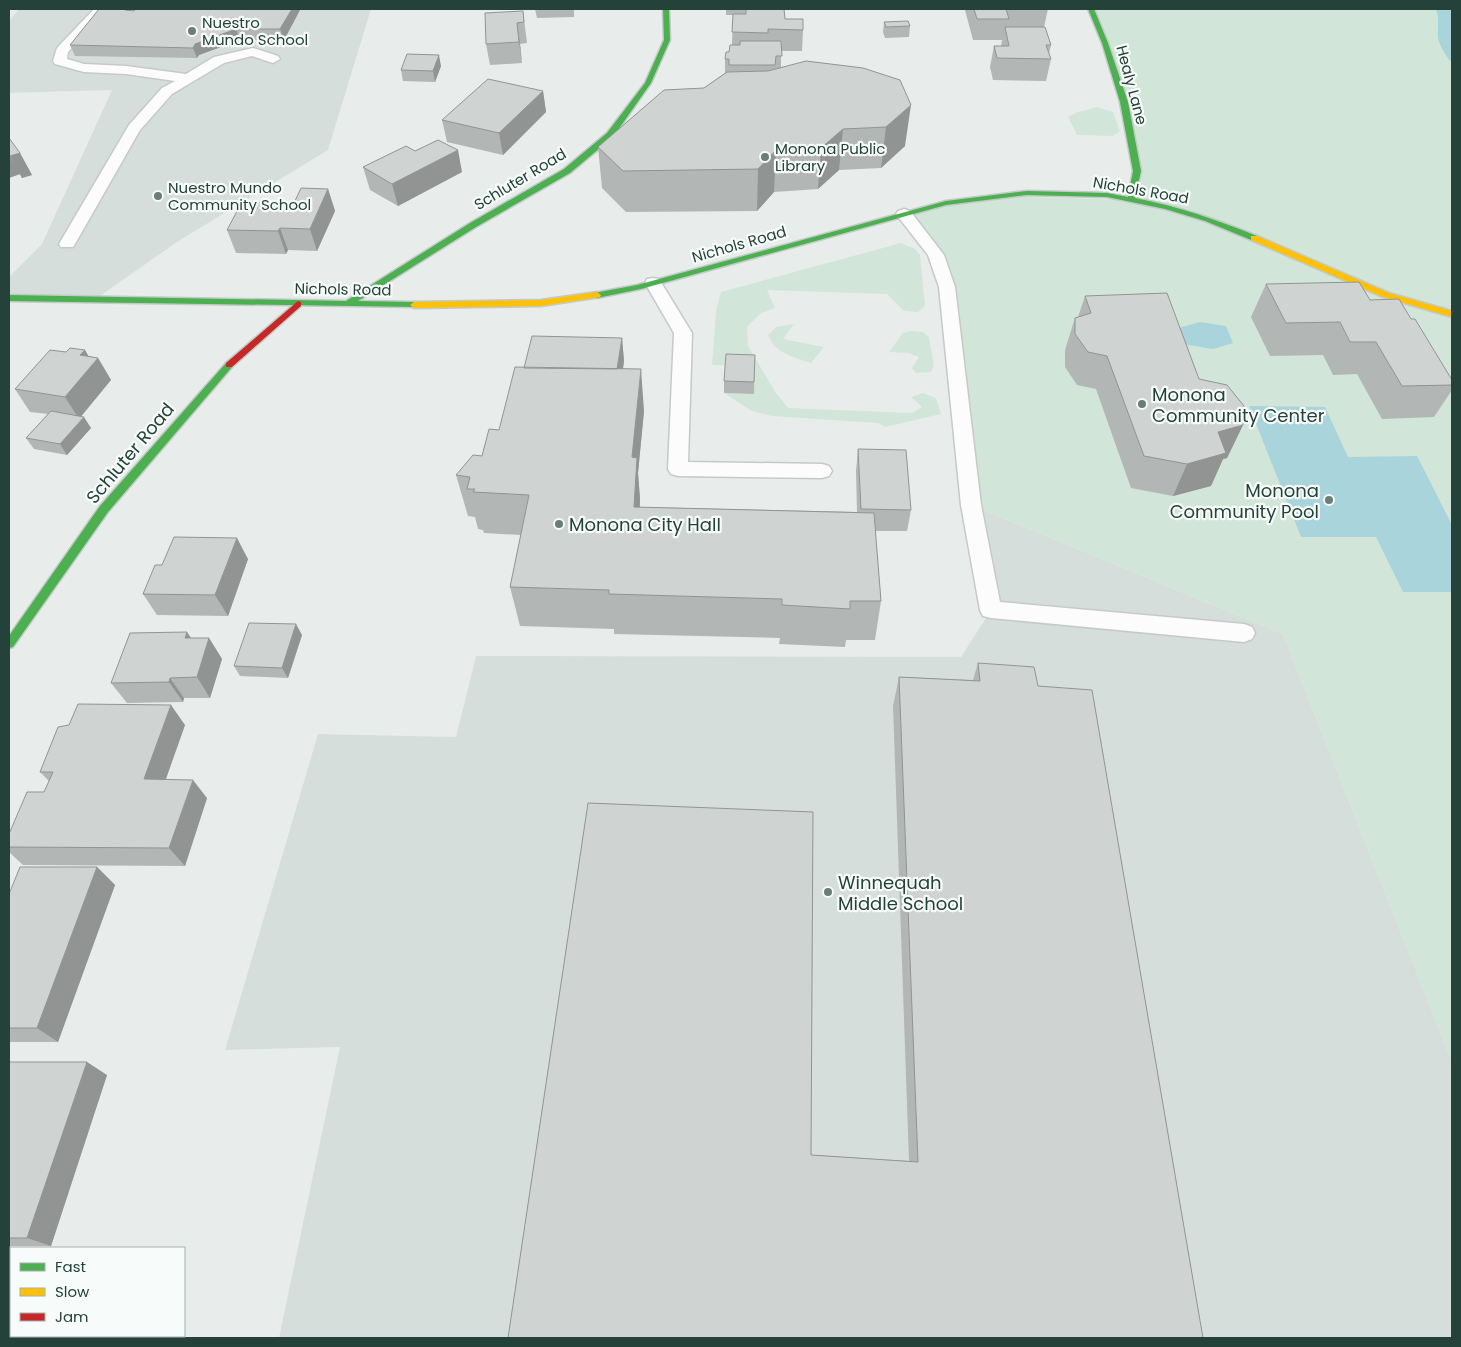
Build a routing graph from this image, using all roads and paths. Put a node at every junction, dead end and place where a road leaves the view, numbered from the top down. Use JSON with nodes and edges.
{"nodes":[{"id":1,"x":101,"y":9,"type":"edge"},
{"id":2,"x":666,"y":9,"type":"edge"},
{"id":3,"x":1091,"y":9,"type":"edge"},
{"id":4,"x":273,"y":59,"type":"dead end"},
{"id":5,"x":188,"y":78,"type":"junction"},
{"id":6,"x":1130,"y":200,"type":"junction"},
{"id":7,"x":904,"y":214,"type":"junction"},
{"id":8,"x":67,"y":244,"type":"dead end"},
{"id":9,"x":653,"y":283,"type":"junction"},
{"id":10,"x":9,"y":298,"type":"edge"},
{"id":11,"x":298,"y":304,"type":"junction"},
{"id":12,"x":348,"y":304,"type":"junction"},
{"id":13,"x":1452,"y":314,"type":"edge"},
{"id":14,"x":822,"y":471,"type":"dead end"},
{"id":15,"x":1244,"y":634,"type":"dead end"},
{"id":16,"x":9,"y":644,"type":"edge"}],
"edges":[{"from":1,"to":5,"type":"lane"},
{"from":2,"to":12,"type":"street","name":"Schluter Road"},
{"from":3,"to":6,"type":"street","name":"Healy Lane"},
{"from":4,"to":5,"type":"lane"},
{"from":5,"to":8,"type":"lane"},
{"from":6,"to":7,"type":"street","name":"Nichols Road"},
{"from":6,"to":13,"type":"street","name":"Nichols Road"},
{"from":7,"to":9,"type":"street","name":"Nichols Road"},
{"from":7,"to":15,"type":"lane"},
{"from":9,"to":12,"type":"street","name":"Nichols Road"},
{"from":9,"to":14,"type":"lane"},
{"from":10,"to":11,"type":"street","name":"Nichols Road"},
{"from":11,"to":12,"type":"street","name":"Nichols Road"},
{"from":11,"to":16,"type":"street","name":"Schluter Road"}]}
